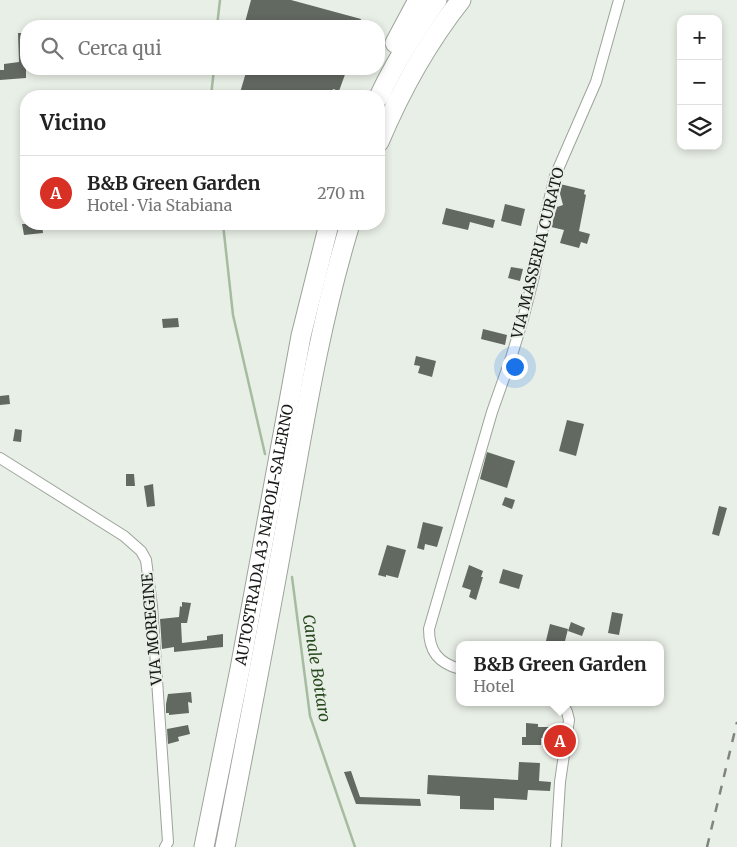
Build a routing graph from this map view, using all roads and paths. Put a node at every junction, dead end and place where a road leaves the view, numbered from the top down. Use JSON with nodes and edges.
{"nodes":[{"id":1,"x":418,"y":0,"type":"edge"},
{"id":2,"x":437,"y":0,"type":"edge"},
{"id":3,"x":461,"y":0,"type":"edge"},
{"id":4,"x":619,"y":0,"type":"edge"},
{"id":5,"x":385,"y":64,"type":"edge"},
{"id":6,"x":380,"y":75,"type":"edge"},
{"id":7,"x":373,"y":90,"type":"edge"},
{"id":8,"x":382,"y":90,"type":"edge"},
{"id":9,"x":385,"y":127,"type":"edge"},
{"id":10,"x":328,"y":230,"type":"edge"},
{"id":11,"x":348,"y":230,"type":"edge"},
{"id":12,"x":0,"y":458,"type":"edge"},
{"id":13,"x":456,"y":668,"type":"edge"},
{"id":14,"x":564,"y":706,"type":"edge"},
{"id":15,"x":165,"y":847,"type":"edge"},
{"id":16,"x":204,"y":847,"type":"edge"},
{"id":17,"x":224,"y":847,"type":"edge"},
{"id":18,"x":556,"y":847,"type":"edge"}],
"edges":[{"from":1,"to":5,"type":"highway"},
{"from":2,"to":8,"type":"highway"},
{"from":3,"to":9,"type":"highway"},
{"from":4,"to":13,"type":"street","name":"VIA MASSERIA CURATO"},
{"from":6,"to":7,"type":"highway"},
{"from":10,"to":16,"type":"highway","name":"AUTOSTRADA A3 NAPOLI-SALERNO"},
{"from":11,"to":17,"type":"highway","name":"AUTOSTRADA A3 NAPOLI-SALERNO"},
{"from":12,"to":15,"type":"street","name":"VIA MOREGINE"},
{"from":14,"to":18,"type":"street"}]}
